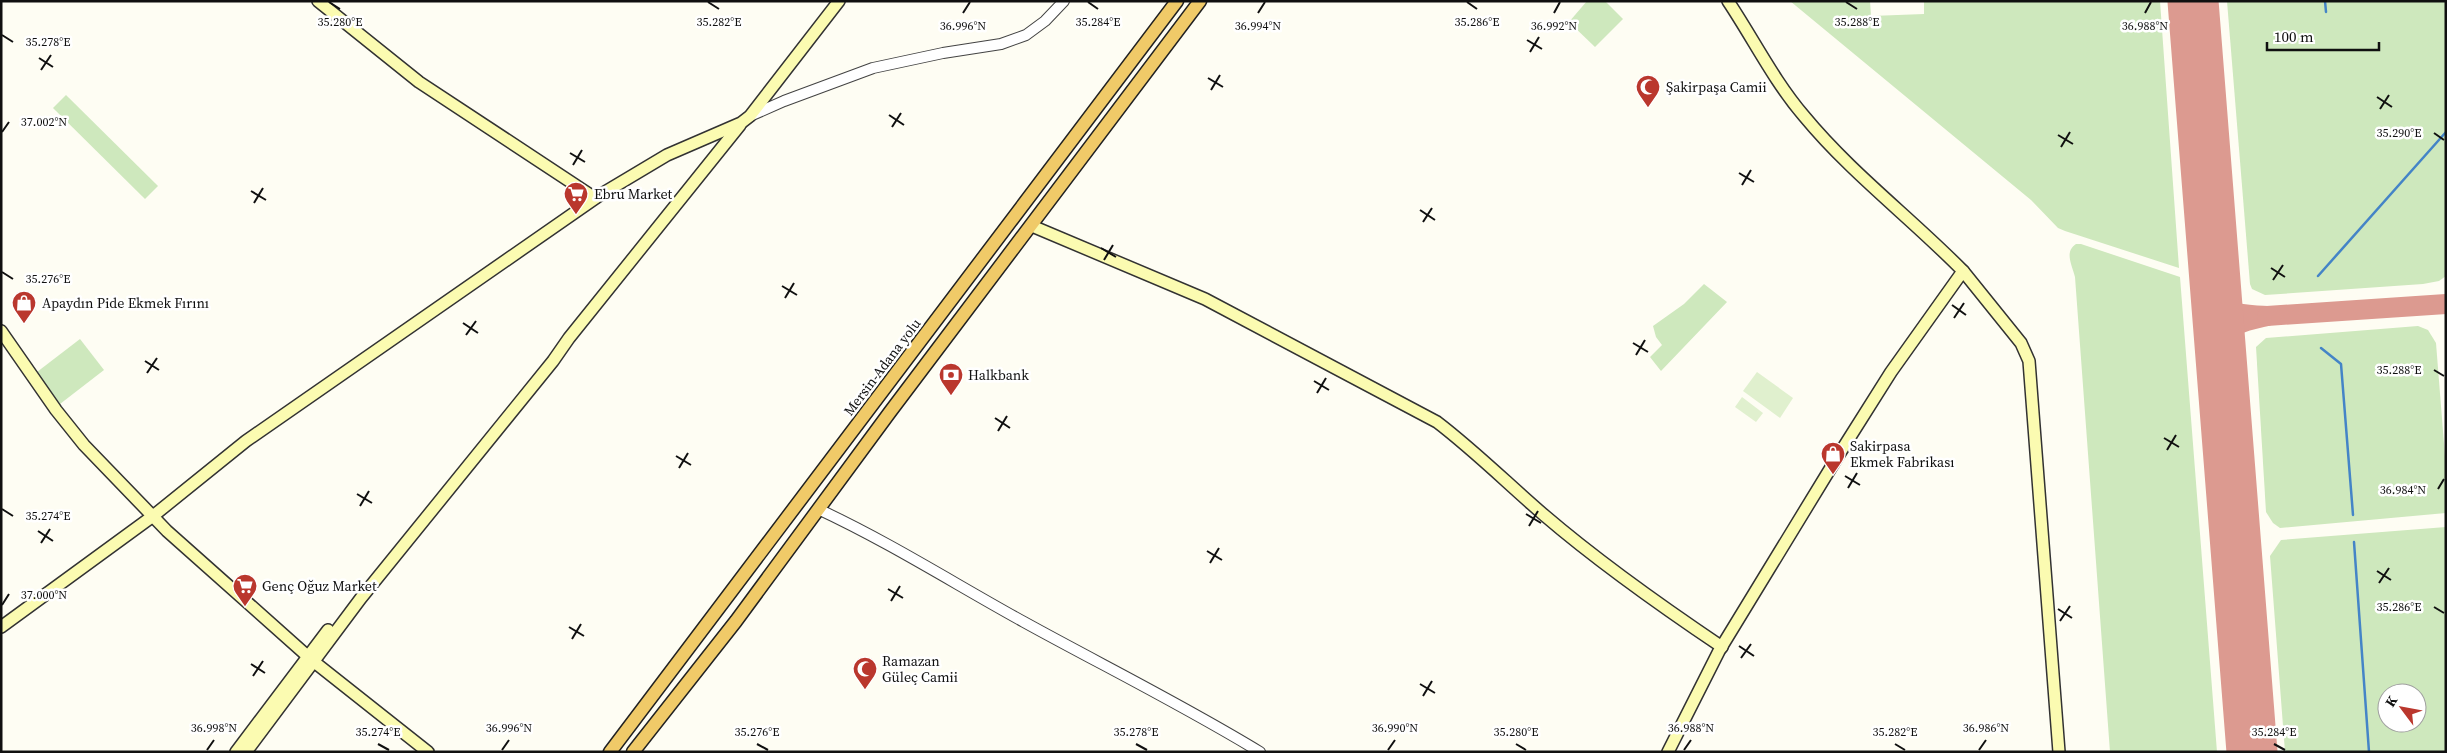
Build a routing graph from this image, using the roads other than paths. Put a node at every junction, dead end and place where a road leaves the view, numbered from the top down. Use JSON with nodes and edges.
{"nodes":[{"id":1,"x":318,"y":1,"type":"edge"},
{"id":2,"x":832,"y":1,"type":"edge"},
{"id":3,"x":839,"y":1,"type":"edge"},
{"id":4,"x":1064,"y":1,"type":"edge"},
{"id":5,"x":1177,"y":1,"type":"edge"},
{"id":6,"x":1200,"y":1,"type":"edge"},
{"id":7,"x":1728,"y":1,"type":"edge"},
{"id":8,"x":745,"y":120,"type":"junction"},
{"id":9,"x":595,"y":198,"type":"junction"},
{"id":10,"x":1032,"y":226,"type":"junction"},
{"id":11,"x":1963,"y":271,"type":"junction"},
{"id":12,"x":1,"y":331,"type":"edge"},
{"id":13,"x":818,"y":509,"type":"junction"},
{"id":14,"x":153,"y":516,"type":"junction"},
{"id":15,"x":1,"y":627,"type":"edge"},
{"id":16,"x":1722,"y":648,"type":"junction"},
{"id":17,"x":310,"y":658,"type":"junction"},
{"id":18,"x":236,"y":752,"type":"edge"},
{"id":19,"x":246,"y":752,"type":"edge"},
{"id":20,"x":428,"y":752,"type":"edge"},
{"id":21,"x":610,"y":752,"type":"edge"},
{"id":22,"x":633,"y":752,"type":"edge"},
{"id":23,"x":1260,"y":752,"type":"edge"},
{"id":24,"x":1668,"y":752,"type":"edge"},
{"id":25,"x":2059,"y":752,"type":"edge"}],
"edges":[{"from":1,"to":9,"type":"main road"},
{"from":2,"to":8,"type":"main road"},
{"from":3,"to":8,"type":"main road"},
{"from":4,"to":8,"type":"street"},
{"from":5,"to":21,"type":"highway","name":"Mersin-Adana yolu"},
{"from":6,"to":10,"type":"highway"},
{"from":7,"to":11,"type":"main road"},
{"from":8,"to":9,"type":"main road"},
{"from":8,"to":17,"type":"main road"},
{"from":9,"to":14,"type":"main road"},
{"from":10,"to":13,"type":"highway"},
{"from":10,"to":16,"type":"main road"},
{"from":11,"to":16,"type":"main road"},
{"from":11,"to":25,"type":"main road"},
{"from":12,"to":14,"type":"main road"},
{"from":13,"to":22,"type":"highway"},
{"from":13,"to":23,"type":"street"},
{"from":14,"to":15,"type":"main road"},
{"from":14,"to":17,"type":"main road"},
{"from":16,"to":24,"type":"main road"},
{"from":17,"to":18,"type":"main road"},
{"from":17,"to":19,"type":"main road"},
{"from":17,"to":20,"type":"main road"}]}
